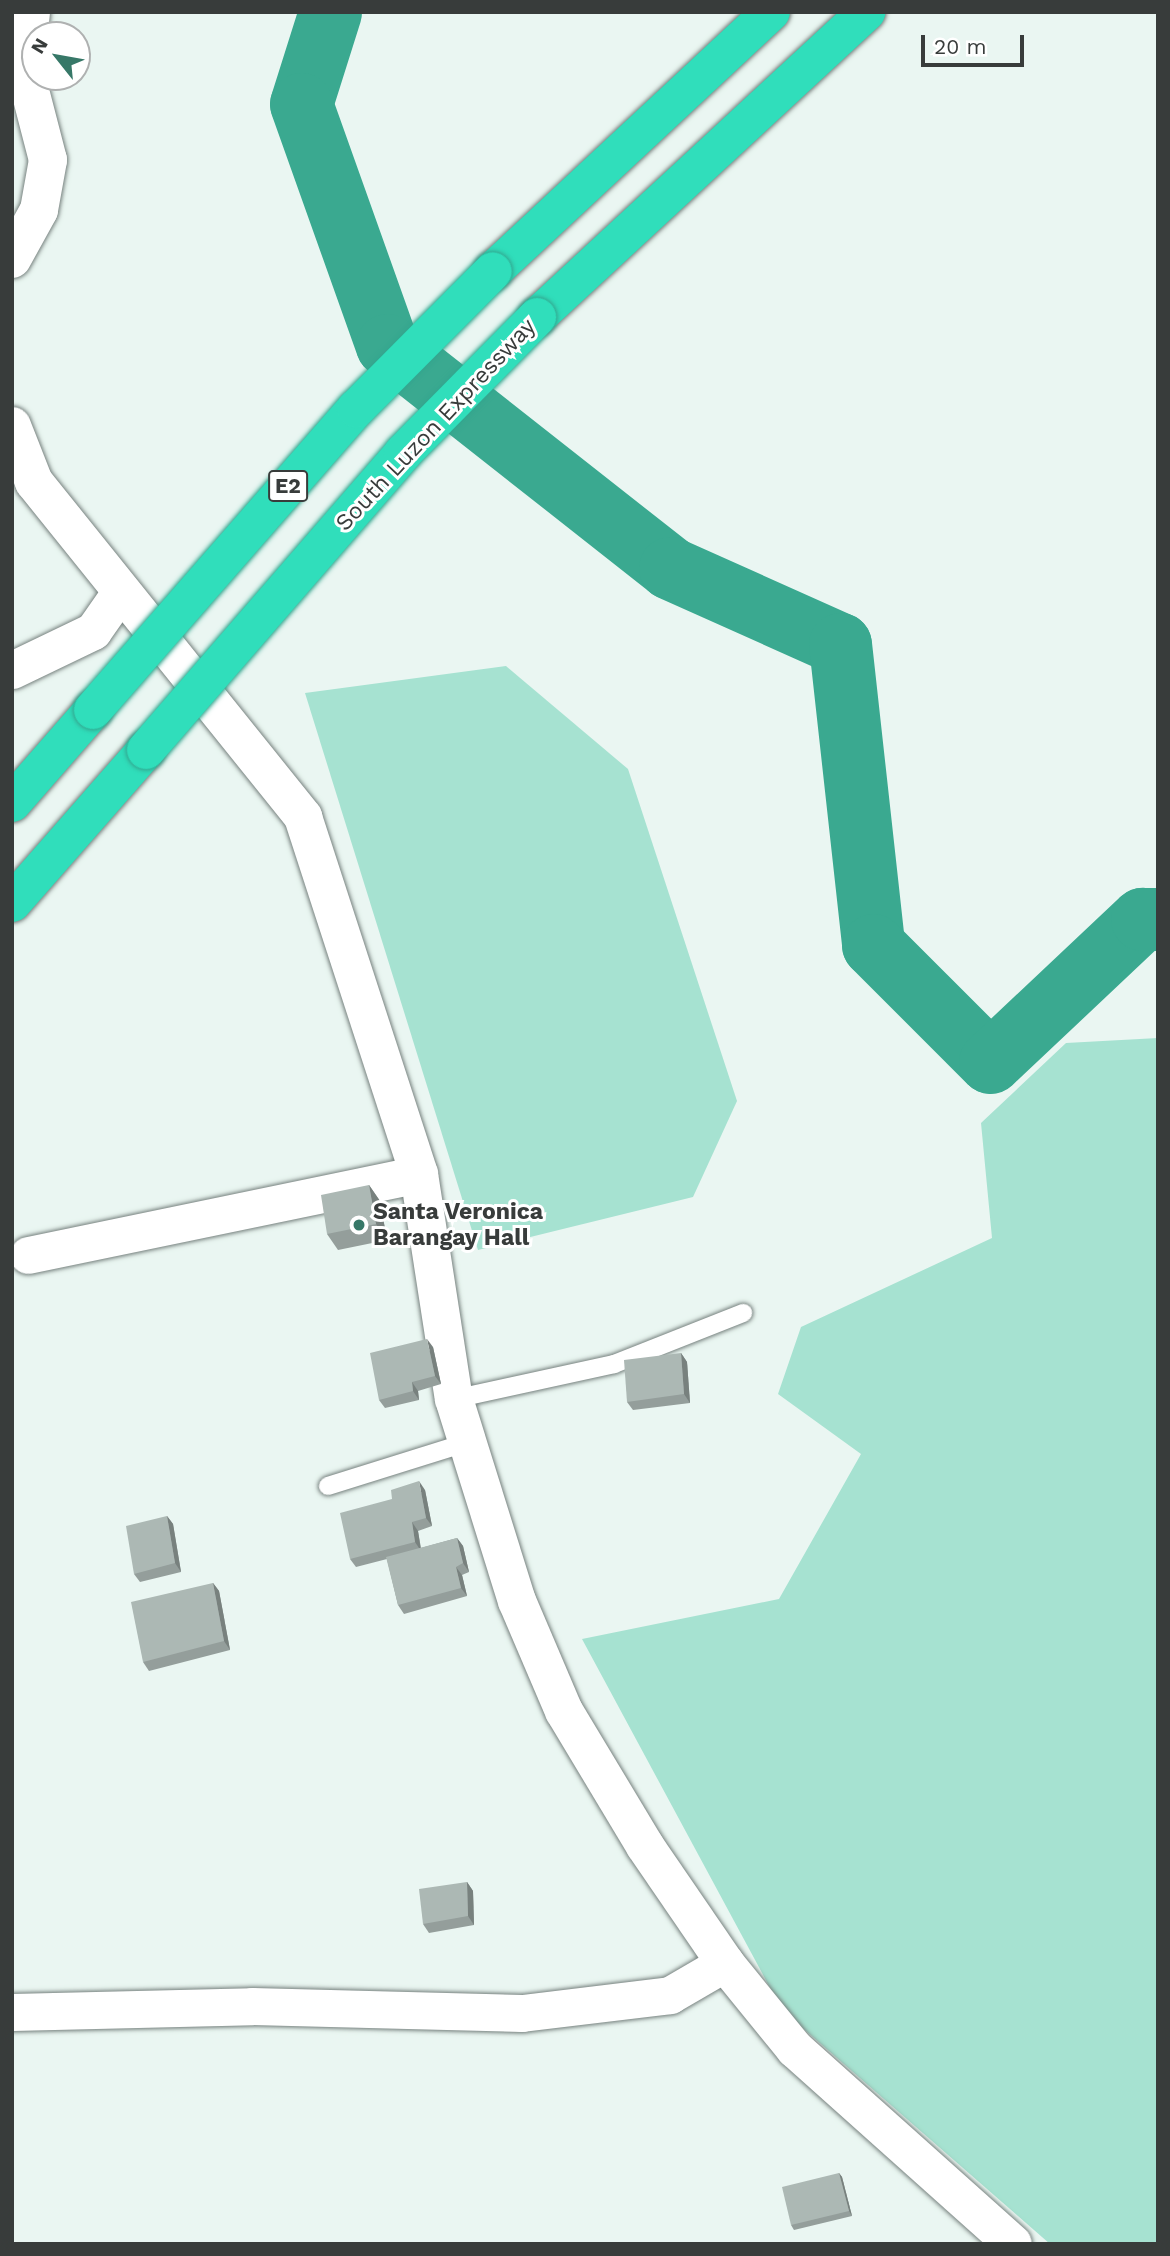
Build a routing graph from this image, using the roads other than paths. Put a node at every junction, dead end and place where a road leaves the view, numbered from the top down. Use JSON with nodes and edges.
{"nodes":[{"id":1,"x":31,"y":12,"type":"edge"},
{"id":2,"x":771,"y":12,"type":"edge"},
{"id":3,"x":866,"y":12,"type":"edge"},
{"id":4,"x":12,"y":259,"type":"edge"},
{"id":5,"x":12,"y":426,"type":"edge"},
{"id":6,"x":121,"y":590,"type":"junction"},
{"id":7,"x":12,"y":670,"type":"edge"},
{"id":8,"x":12,"y":803,"type":"edge"},
{"id":9,"x":12,"y":903,"type":"edge"},
{"id":10,"x":419,"y":1174,"type":"junction"},
{"id":11,"x":28,"y":1255,"type":"dead end"},
{"id":12,"x":743,"y":1313,"type":"dead end"},
{"id":13,"x":454,"y":1399,"type":"junction"},
{"id":14,"x":468,"y":1442,"type":"junction"},
{"id":15,"x":328,"y":1486,"type":"dead end"},
{"id":16,"x":725,"y":1963,"type":"junction"},
{"id":17,"x":12,"y":2012,"type":"edge"},
{"id":18,"x":1013,"y":2244,"type":"edge"}],
"edges":[{"from":1,"to":4,"type":"street"},
{"from":2,"to":8,"type":"highway","number":"E2","bridge":true},
{"from":3,"to":9,"type":"highway","name":"South Luzon Expressway","bridge":true},
{"from":5,"to":6,"type":"street"},
{"from":6,"to":7,"type":"street"},
{"from":6,"to":10,"type":"street"},
{"from":10,"to":11,"type":"street"},
{"from":10,"to":13,"type":"street"},
{"from":12,"to":13,"type":"lane"},
{"from":13,"to":14,"type":"street"},
{"from":14,"to":15,"type":"lane"},
{"from":14,"to":16,"type":"street"},
{"from":16,"to":17,"type":"street"},
{"from":16,"to":18,"type":"street"}]}
